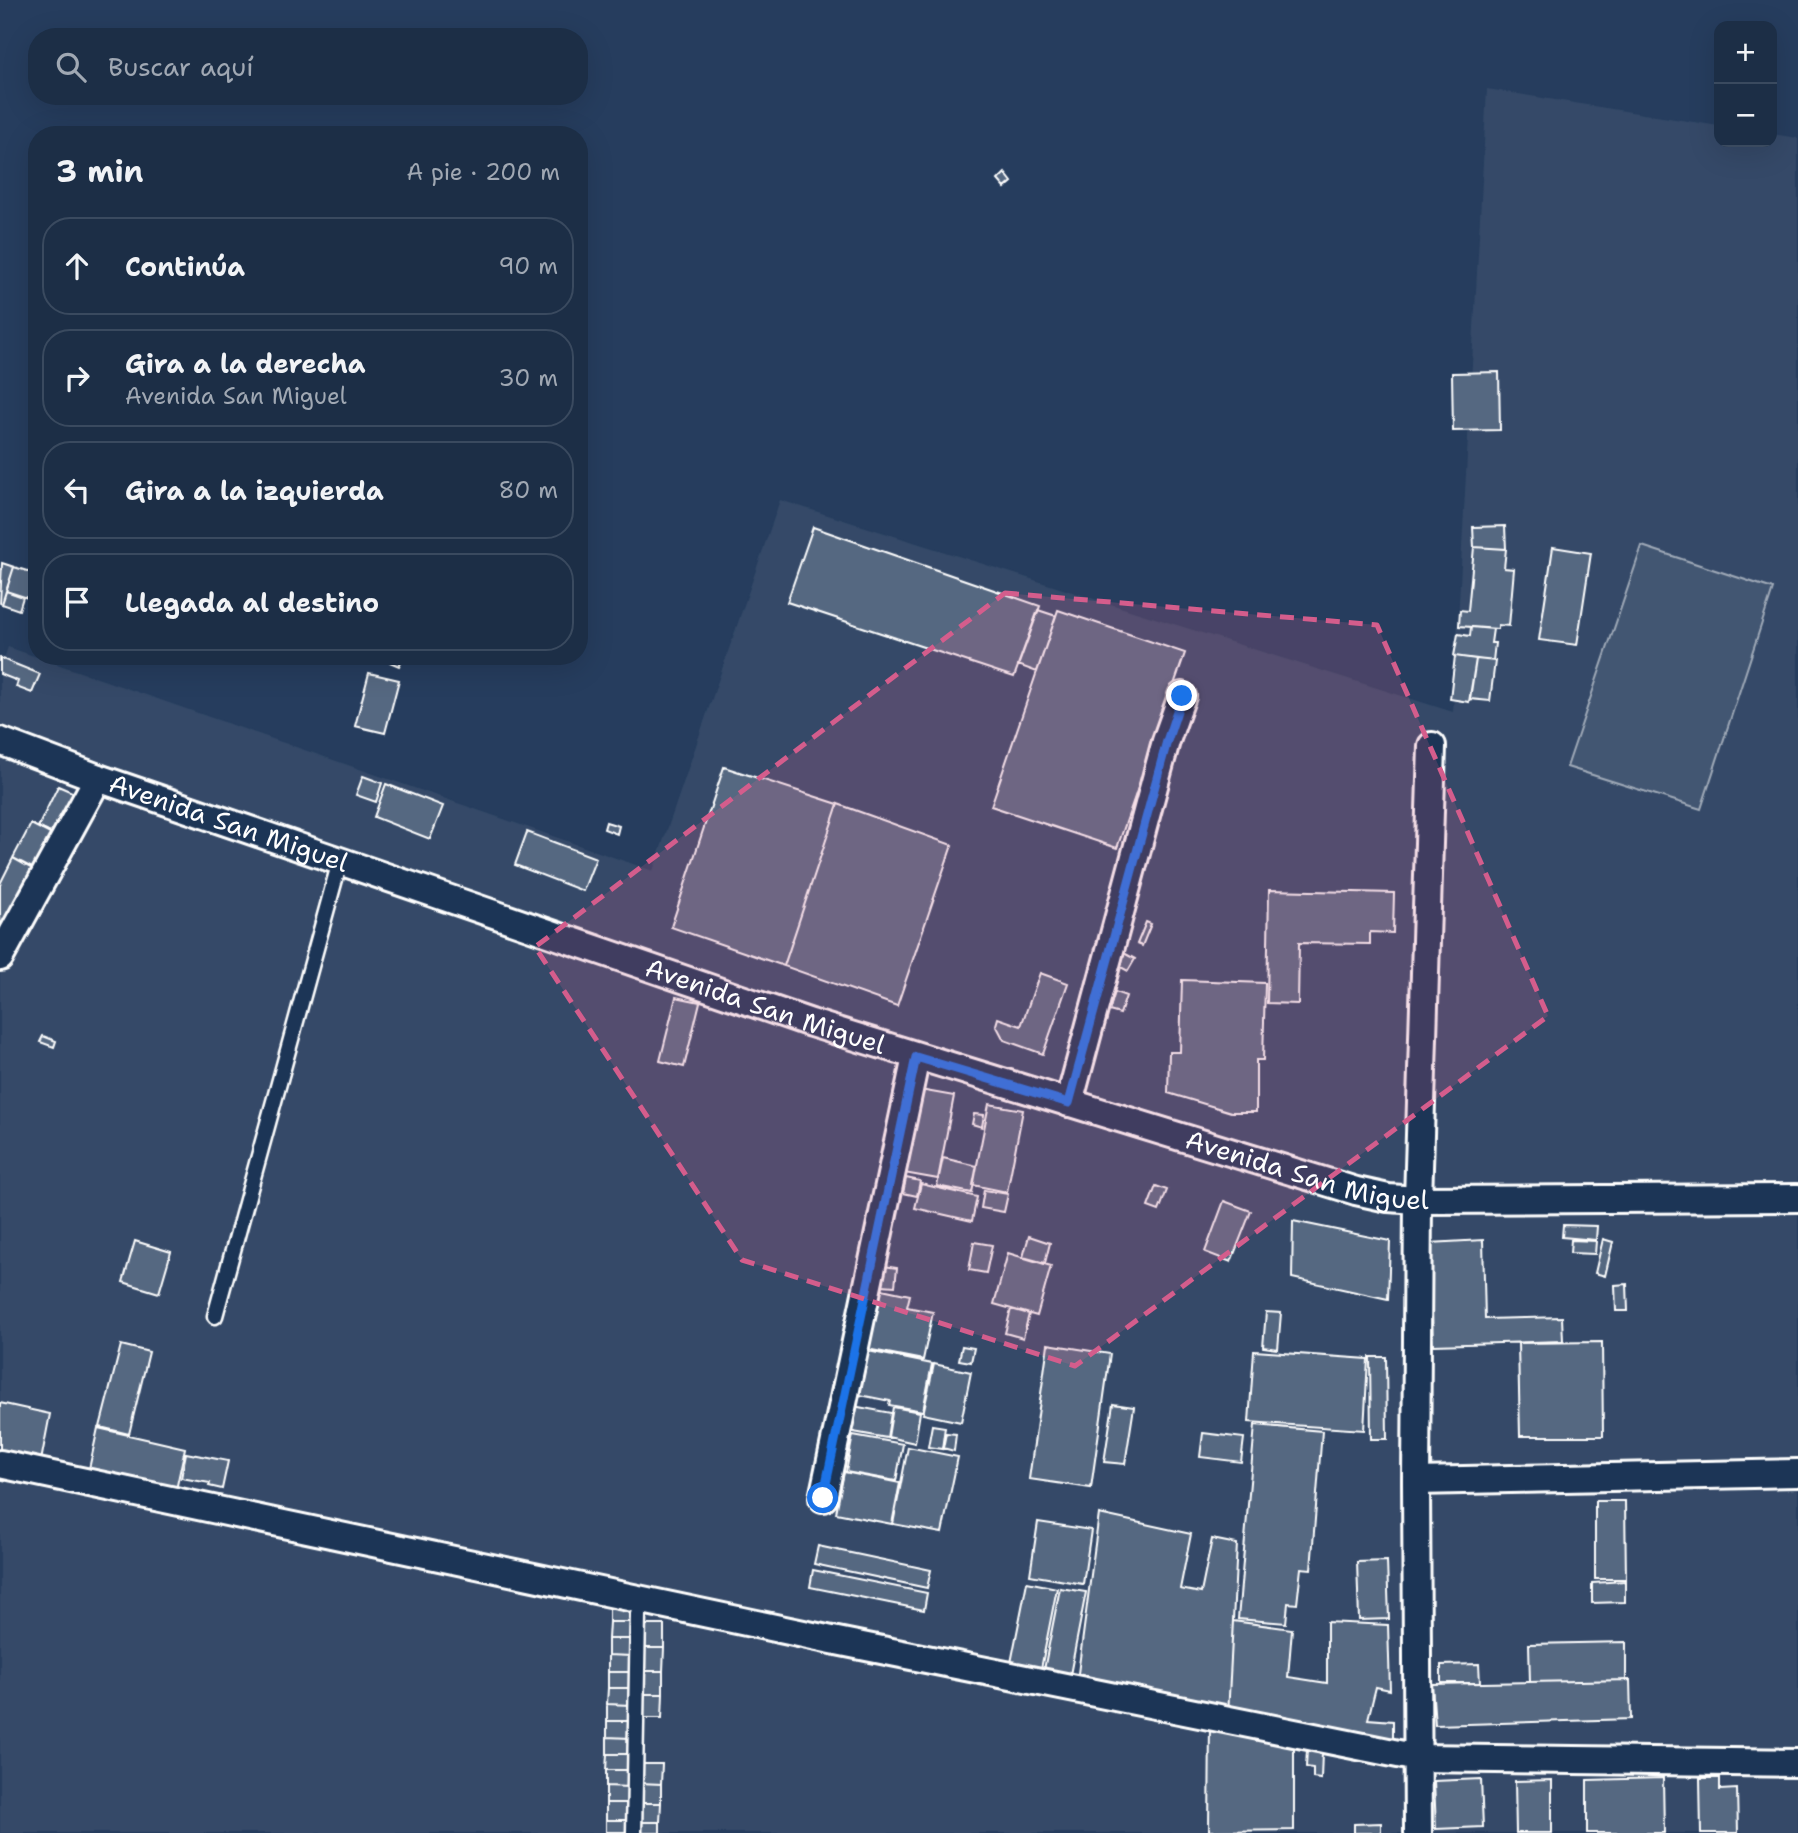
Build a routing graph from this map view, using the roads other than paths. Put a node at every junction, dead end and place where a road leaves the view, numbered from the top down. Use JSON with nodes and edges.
{"nodes":[{"id":1,"x":1182,"y":696,"type":"dead end"},
{"id":2,"x":0,"y":741,"type":"edge"},
{"id":3,"x":1432,"y":746,"type":"dead end"},
{"id":4,"x":98,"y":778,"type":"junction"},
{"id":5,"x":340,"y":861,"type":"junction"},
{"id":6,"x":0,"y":957,"type":"edge"},
{"id":7,"x":916,"y":1057,"type":"junction"},
{"id":8,"x":1069,"y":1103,"type":"junction"},
{"id":9,"x":1798,"y":1198,"type":"edge"},
{"id":10,"x":1418,"y":1200,"type":"junction"},
{"id":11,"x":215,"y":1316,"type":"dead end"},
{"id":12,"x":0,"y":1464,"type":"edge"},
{"id":13,"x":1798,"y":1473,"type":"edge"},
{"id":14,"x":1416,"y":1481,"type":"junction"},
{"id":15,"x":823,"y":1498,"type":"dead end"},
{"id":16,"x":638,"y":1614,"type":"dead end"},
{"id":17,"x":1418,"y":1758,"type":"junction"},
{"id":18,"x":1798,"y":1763,"type":"edge"},
{"id":19,"x":634,"y":1833,"type":"edge"},
{"id":20,"x":1418,"y":1833,"type":"edge"}],
"edges":[{"from":1,"to":8,"type":"street"},
{"from":2,"to":4,"type":"street","name":"Avenida San Miguel"},
{"from":3,"to":10,"type":"street"},
{"from":4,"to":5,"type":"street","name":"Avenida San Miguel"},
{"from":4,"to":6,"type":"street"},
{"from":5,"to":7,"type":"street","name":"Avenida San Miguel"},
{"from":5,"to":11,"type":"lane"},
{"from":7,"to":8,"type":"street","name":"Avenida San Miguel"},
{"from":7,"to":15,"type":"street"},
{"from":8,"to":10,"type":"street","name":"Avenida San Miguel"},
{"from":9,"to":10,"type":"street","name":"Avenida San Miguel"},
{"from":10,"to":14,"type":"street"},
{"from":12,"to":17,"type":"street"},
{"from":13,"to":14,"type":"street"},
{"from":14,"to":17,"type":"street"},
{"from":16,"to":19,"type":"lane"},
{"from":17,"to":18,"type":"street"},
{"from":17,"to":20,"type":"street"}]}
